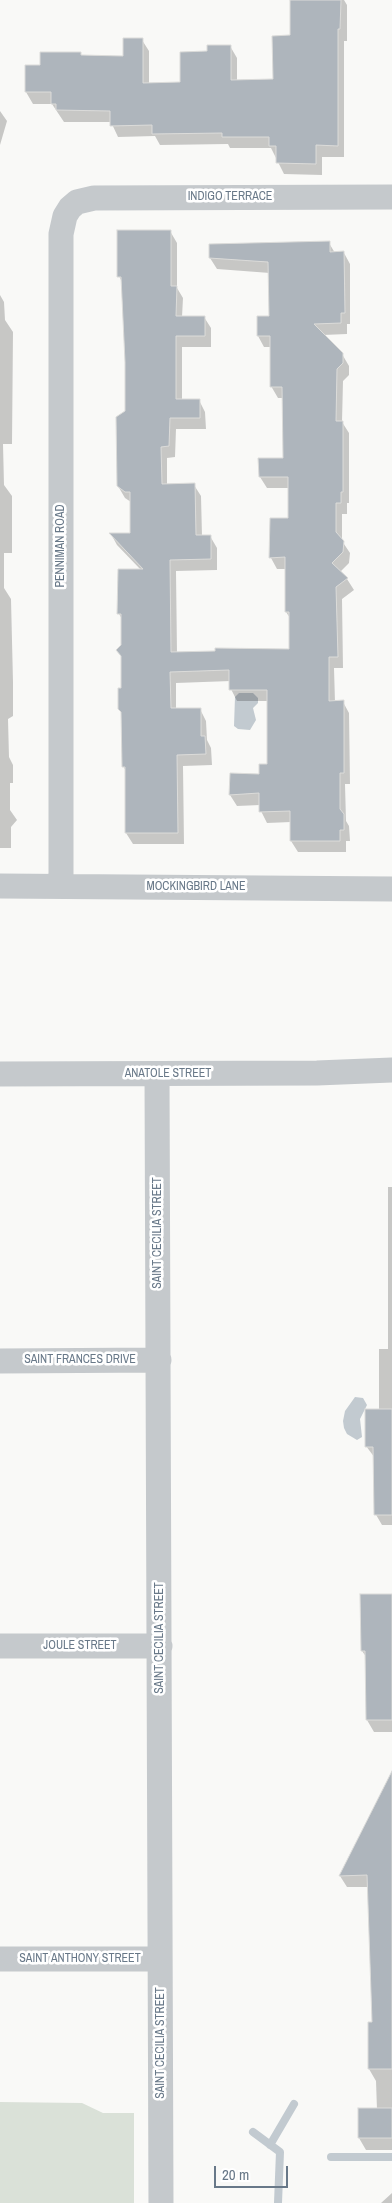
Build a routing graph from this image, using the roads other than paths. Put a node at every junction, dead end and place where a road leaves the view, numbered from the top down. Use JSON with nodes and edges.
{"nodes":[{"id":1,"x":392,"y":196,"type":"edge"},
{"id":2,"x":70,"y":208,"type":"joint"},
{"id":3,"x":0,"y":886,"type":"edge"},
{"id":4,"x":61,"y":886,"type":"junction"},
{"id":5,"x":392,"y":889,"type":"edge"},
{"id":6,"x":392,"y":1070,"type":"edge"},
{"id":7,"x":0,"y":1074,"type":"edge"},
{"id":8,"x":157,"y":1074,"type":"junction"},
{"id":9,"x":159,"y":1360,"type":"junction"},
{"id":10,"x":0,"y":1361,"type":"edge"},
{"id":11,"x":0,"y":1646,"type":"edge"},
{"id":12,"x":160,"y":1646,"type":"junction"},
{"id":13,"x":160,"y":1958,"type":"junction"},
{"id":14,"x":0,"y":1959,"type":"edge"},
{"id":15,"x":161,"y":2203,"type":"edge"}],
"edges":[{"from":1,"to":2,"type":"street","name":"INDIGO TERRACE"},
{"from":2,"to":4,"type":"street","name":"PENNIMAN ROAD"},
{"from":3,"to":4,"type":"street","name":"MOCKINGBIRD LANE"},
{"from":4,"to":5,"type":"street","name":"MOCKINGBIRD LANE"},
{"from":6,"to":8,"type":"street","name":"ANATOLE STREET"},
{"from":7,"to":8,"type":"street","name":"ANATOLE STREET"},
{"from":8,"to":9,"type":"street","name":"SAINT CECILIA STREET"},
{"from":9,"to":10,"type":"street","name":"SAINT FRANCES DRIVE"},
{"from":9,"to":12,"type":"street","name":"SAINT CECILIA STREET"},
{"from":11,"to":12,"type":"street","name":"JOULE STREET"},
{"from":12,"to":13,"type":"street","name":"SAINT CECILIA STREET"},
{"from":13,"to":14,"type":"street","name":"SAINT ANTHONY STREET"},
{"from":13,"to":15,"type":"street","name":"SAINT CECILIA STREET"}]}
